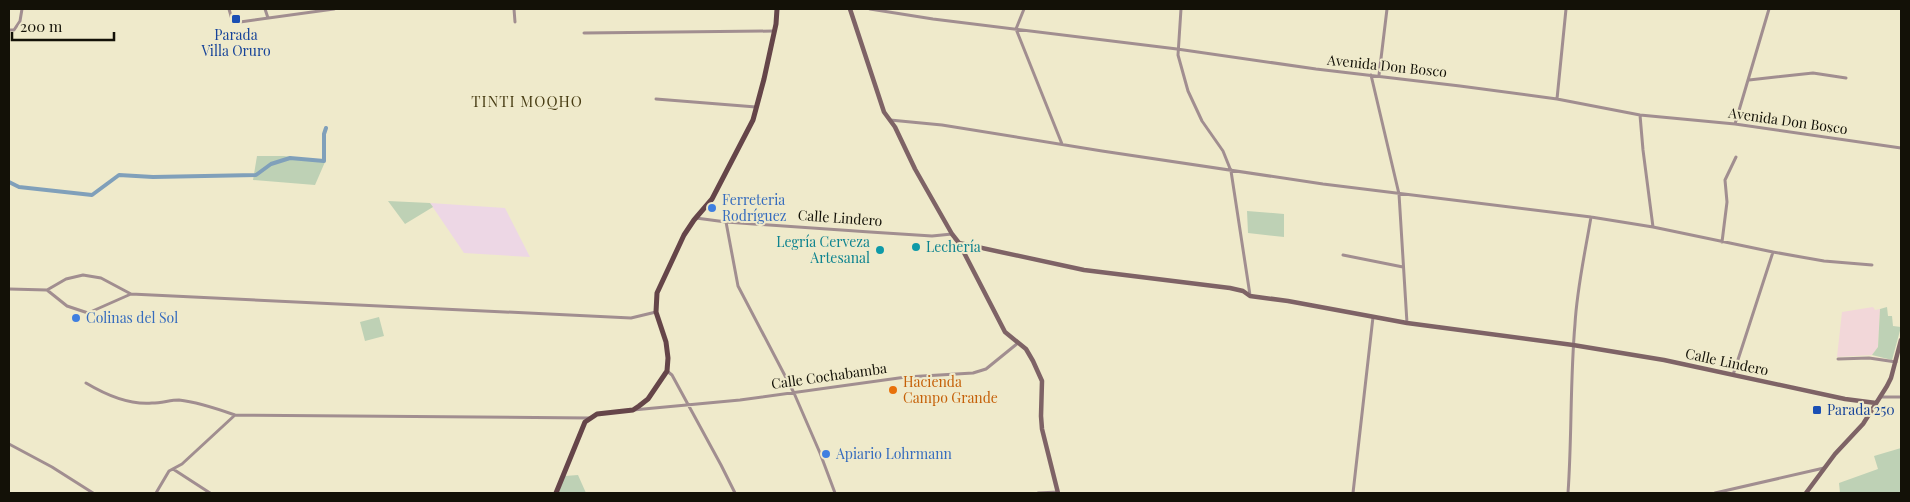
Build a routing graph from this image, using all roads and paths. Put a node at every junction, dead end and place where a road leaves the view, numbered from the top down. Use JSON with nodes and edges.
{"nodes":[{"id":1,"x":22,"y":9,"type":"edge"},
{"id":2,"x":229,"y":9,"type":"edge"},
{"id":3,"x":266,"y":9,"type":"edge"},
{"id":4,"x":302,"y":9,"type":"edge"},
{"id":5,"x":334,"y":9,"type":"edge"},
{"id":6,"x":514,"y":9,"type":"edge"},
{"id":7,"x":777,"y":9,"type":"edge"},
{"id":8,"x":850,"y":9,"type":"edge"},
{"id":9,"x":870,"y":9,"type":"edge"},
{"id":10,"x":1024,"y":9,"type":"edge"},
{"id":11,"x":1181,"y":9,"type":"edge"},
{"id":12,"x":1387,"y":9,"type":"edge"},
{"id":13,"x":1566,"y":9,"type":"edge"},
{"id":14,"x":1769,"y":9,"type":"edge"},
{"id":15,"x":303,"y":14,"type":"junction"},
{"id":16,"x":268,"y":18,"type":"junction"},
{"id":17,"x":516,"y":22,"type":"dead end"},
{"id":18,"x":1016,"y":29,"type":"junction"},
{"id":19,"x":9,"y":30,"type":"edge"},
{"id":20,"x":774,"y":31,"type":"junction"},
{"id":21,"x":584,"y":33,"type":"dead end"},
{"id":22,"x":1177,"y":49,"type":"junction"},
{"id":23,"x":1371,"y":75,"type":"junction"},
{"id":24,"x":1379,"y":75,"type":"junction"},
{"id":25,"x":1846,"y":78,"type":"dead end"},
{"id":26,"x":1749,"y":80,"type":"junction"},
{"id":27,"x":656,"y":99,"type":"dead end"},
{"id":28,"x":1557,"y":99,"type":"junction"},
{"id":29,"x":757,"y":107,"type":"junction"},
{"id":30,"x":1640,"y":115,"type":"junction"},
{"id":31,"x":890,"y":120,"type":"junction"},
{"id":32,"x":1735,"y":124,"type":"junction"},
{"id":33,"x":1062,"y":144,"type":"junction"},
{"id":34,"x":1901,"y":148,"type":"edge"},
{"id":35,"x":1736,"y":157,"type":"dead end"},
{"id":36,"x":1231,"y":171,"type":"junction"},
{"id":37,"x":1398,"y":194,"type":"junction"},
{"id":38,"x":1592,"y":217,"type":"junction"},
{"id":39,"x":696,"y":218,"type":"junction"},
{"id":40,"x":726,"y":222,"type":"junction"},
{"id":41,"x":1653,"y":227,"type":"junction"},
{"id":42,"x":952,"y":234,"type":"junction"},
{"id":43,"x":1722,"y":242,"type":"junction"},
{"id":44,"x":959,"y":243,"type":"junction"},
{"id":45,"x":1773,"y":252,"type":"junction"},
{"id":46,"x":1343,"y":255,"type":"dead end"},
{"id":47,"x":1872,"y":265,"type":"dead end"},
{"id":48,"x":1403,"y":267,"type":"junction"},
{"id":49,"x":9,"y":289,"type":"edge"},
{"id":50,"x":46,"y":290,"type":"junction"},
{"id":51,"x":131,"y":294,"type":"junction"},
{"id":52,"x":1250,"y":296,"type":"junction"},
{"id":53,"x":656,"y":312,"type":"junction"},
{"id":54,"x":1372,"y":317,"type":"junction"},
{"id":55,"x":1407,"y":323,"type":"junction"},
{"id":56,"x":1901,"y":340,"type":"edge"},
{"id":57,"x":1018,"y":343,"type":"junction"},
{"id":58,"x":1573,"y":344,"type":"junction"},
{"id":59,"x":1838,"y":359,"type":"dead end"},
{"id":60,"x":1896,"y":362,"type":"junction"},
{"id":61,"x":667,"y":371,"type":"junction"},
{"id":62,"x":1733,"y":375,"type":"junction"},
{"id":63,"x":86,"y":383,"type":"dead end"},
{"id":64,"x":794,"y":393,"type":"junction"},
{"id":65,"x":1880,"y":397,"type":"junction"},
{"id":66,"x":1901,"y":397,"type":"edge"},
{"id":67,"x":1876,"y":403,"type":"junction"},
{"id":68,"x":688,"y":404,"type":"junction"},
{"id":69,"x":632,"y":410,"type":"junction"},
{"id":70,"x":235,"y":416,"type":"junction"},
{"id":71,"x":589,"y":418,"type":"junction"},
{"id":72,"x":9,"y":444,"type":"edge"},
{"id":73,"x":1824,"y":468,"type":"junction"},
{"id":74,"x":173,"y":470,"type":"junction"},
{"id":75,"x":1058,"y":492,"type":"edge"},
{"id":76,"x":93,"y":493,"type":"edge"},
{"id":77,"x":156,"y":493,"type":"edge"},
{"id":78,"x":210,"y":493,"type":"edge"},
{"id":79,"x":556,"y":493,"type":"edge"},
{"id":80,"x":735,"y":493,"type":"edge"},
{"id":81,"x":835,"y":493,"type":"edge"},
{"id":82,"x":1038,"y":493,"type":"edge"},
{"id":83,"x":1353,"y":493,"type":"edge"},
{"id":84,"x":1568,"y":493,"type":"edge"},
{"id":85,"x":1715,"y":493,"type":"edge"},
{"id":86,"x":1806,"y":493,"type":"edge"}],
"edges":[{"from":1,"to":19,"type":"street"},
{"from":2,"to":16,"type":"street"},
{"from":3,"to":16,"type":"street"},
{"from":4,"to":15,"type":"street"},
{"from":5,"to":15,"type":"street"},
{"from":6,"to":17,"type":"street"},
{"from":7,"to":20,"type":"main road"},
{"from":8,"to":31,"type":"street"},
{"from":9,"to":18,"type":"street","name":"Avenida Don Bosco"},
{"from":10,"to":18,"type":"street"},
{"from":11,"to":22,"type":"street"},
{"from":12,"to":24,"type":"street"},
{"from":13,"to":28,"type":"street"},
{"from":14,"to":26,"type":"street"},
{"from":15,"to":16,"type":"street"},
{"from":18,"to":22,"type":"street","name":"Avenida Don Bosco"},
{"from":18,"to":33,"type":"street"},
{"from":20,"to":21,"type":"street"},
{"from":20,"to":29,"type":"main road"},
{"from":22,"to":23,"type":"street","name":"Avenida Don Bosco"},
{"from":22,"to":36,"type":"street"},
{"from":23,"to":24,"type":"street","name":"Avenida Don Bosco"},
{"from":23,"to":37,"type":"street"},
{"from":24,"to":28,"type":"street","name":"Avenida Don Bosco"},
{"from":25,"to":26,"type":"street"},
{"from":26,"to":32,"type":"street"},
{"from":27,"to":29,"type":"street"},
{"from":28,"to":30,"type":"street","name":"Avenida Don Bosco"},
{"from":29,"to":39,"type":"main road"},
{"from":30,"to":32,"type":"street","name":"Avenida Don Bosco"},
{"from":30,"to":41,"type":"street"},
{"from":31,"to":33,"type":"street"},
{"from":31,"to":42,"type":"street"},
{"from":32,"to":34,"type":"street","name":"Avenida Don Bosco"},
{"from":33,"to":36,"type":"street"},
{"from":35,"to":43,"type":"street"},
{"from":36,"to":37,"type":"street"},
{"from":36,"to":52,"type":"street"},
{"from":37,"to":38,"type":"street"},
{"from":37,"to":48,"type":"street"},
{"from":38,"to":41,"type":"street"},
{"from":38,"to":58,"type":"street"},
{"from":39,"to":40,"type":"street","name":"Calle Lindero"},
{"from":39,"to":53,"type":"main road"},
{"from":40,"to":42,"type":"street","name":"Calle Lindero"},
{"from":40,"to":64,"type":"street"},
{"from":41,"to":43,"type":"street"},
{"from":42,"to":44,"type":"street"},
{"from":43,"to":45,"type":"street"},
{"from":44,"to":52,"type":"street","name":"Calle Lindero"},
{"from":44,"to":57,"type":"street"},
{"from":45,"to":47,"type":"street"},
{"from":45,"to":62,"type":"street"},
{"from":46,"to":48,"type":"street"},
{"from":48,"to":55,"type":"street"},
{"from":49,"to":50,"type":"street"},
{"from":50,"to":51,"type":"street"},
{"from":50,"to":51,"type":"street"},
{"from":51,"to":53,"type":"street"},
{"from":52,"to":54,"type":"street","name":"Calle Lindero"},
{"from":53,"to":61,"type":"main road"},
{"from":54,"to":55,"type":"street","name":"Calle Lindero"},
{"from":54,"to":83,"type":"street"},
{"from":55,"to":58,"type":"street","name":"Calle Lindero"},
{"from":56,"to":60,"type":"street"},
{"from":57,"to":64,"type":"street","name":"Calle Cochabamba"},
{"from":57,"to":75,"type":"street"},
{"from":58,"to":62,"type":"street","name":"Calle Lindero"},
{"from":58,"to":84,"type":"street"},
{"from":59,"to":60,"type":"street"},
{"from":60,"to":65,"type":"street"},
{"from":61,"to":68,"type":"street"},
{"from":61,"to":69,"type":"main road"},
{"from":62,"to":67,"type":"street","name":"Calle Lindero"},
{"from":63,"to":70,"type":"street"},
{"from":64,"to":68,"type":"street","name":"Calle Cochabamba"},
{"from":64,"to":81,"type":"street"},
{"from":65,"to":66,"type":"street"},
{"from":65,"to":67,"type":"street"},
{"from":67,"to":73,"type":"street"},
{"from":68,"to":69,"type":"street","name":"Calle Cochabamba"},
{"from":68,"to":80,"type":"street"},
{"from":69,"to":71,"type":"main road"},
{"from":70,"to":71,"type":"street"},
{"from":70,"to":74,"type":"street"},
{"from":71,"to":79,"type":"main road"},
{"from":72,"to":76,"type":"street"},
{"from":73,"to":85,"type":"street"},
{"from":73,"to":86,"type":"street"},
{"from":74,"to":77,"type":"street"},
{"from":74,"to":78,"type":"street"},
{"from":75,"to":82,"type":"street"}]}
